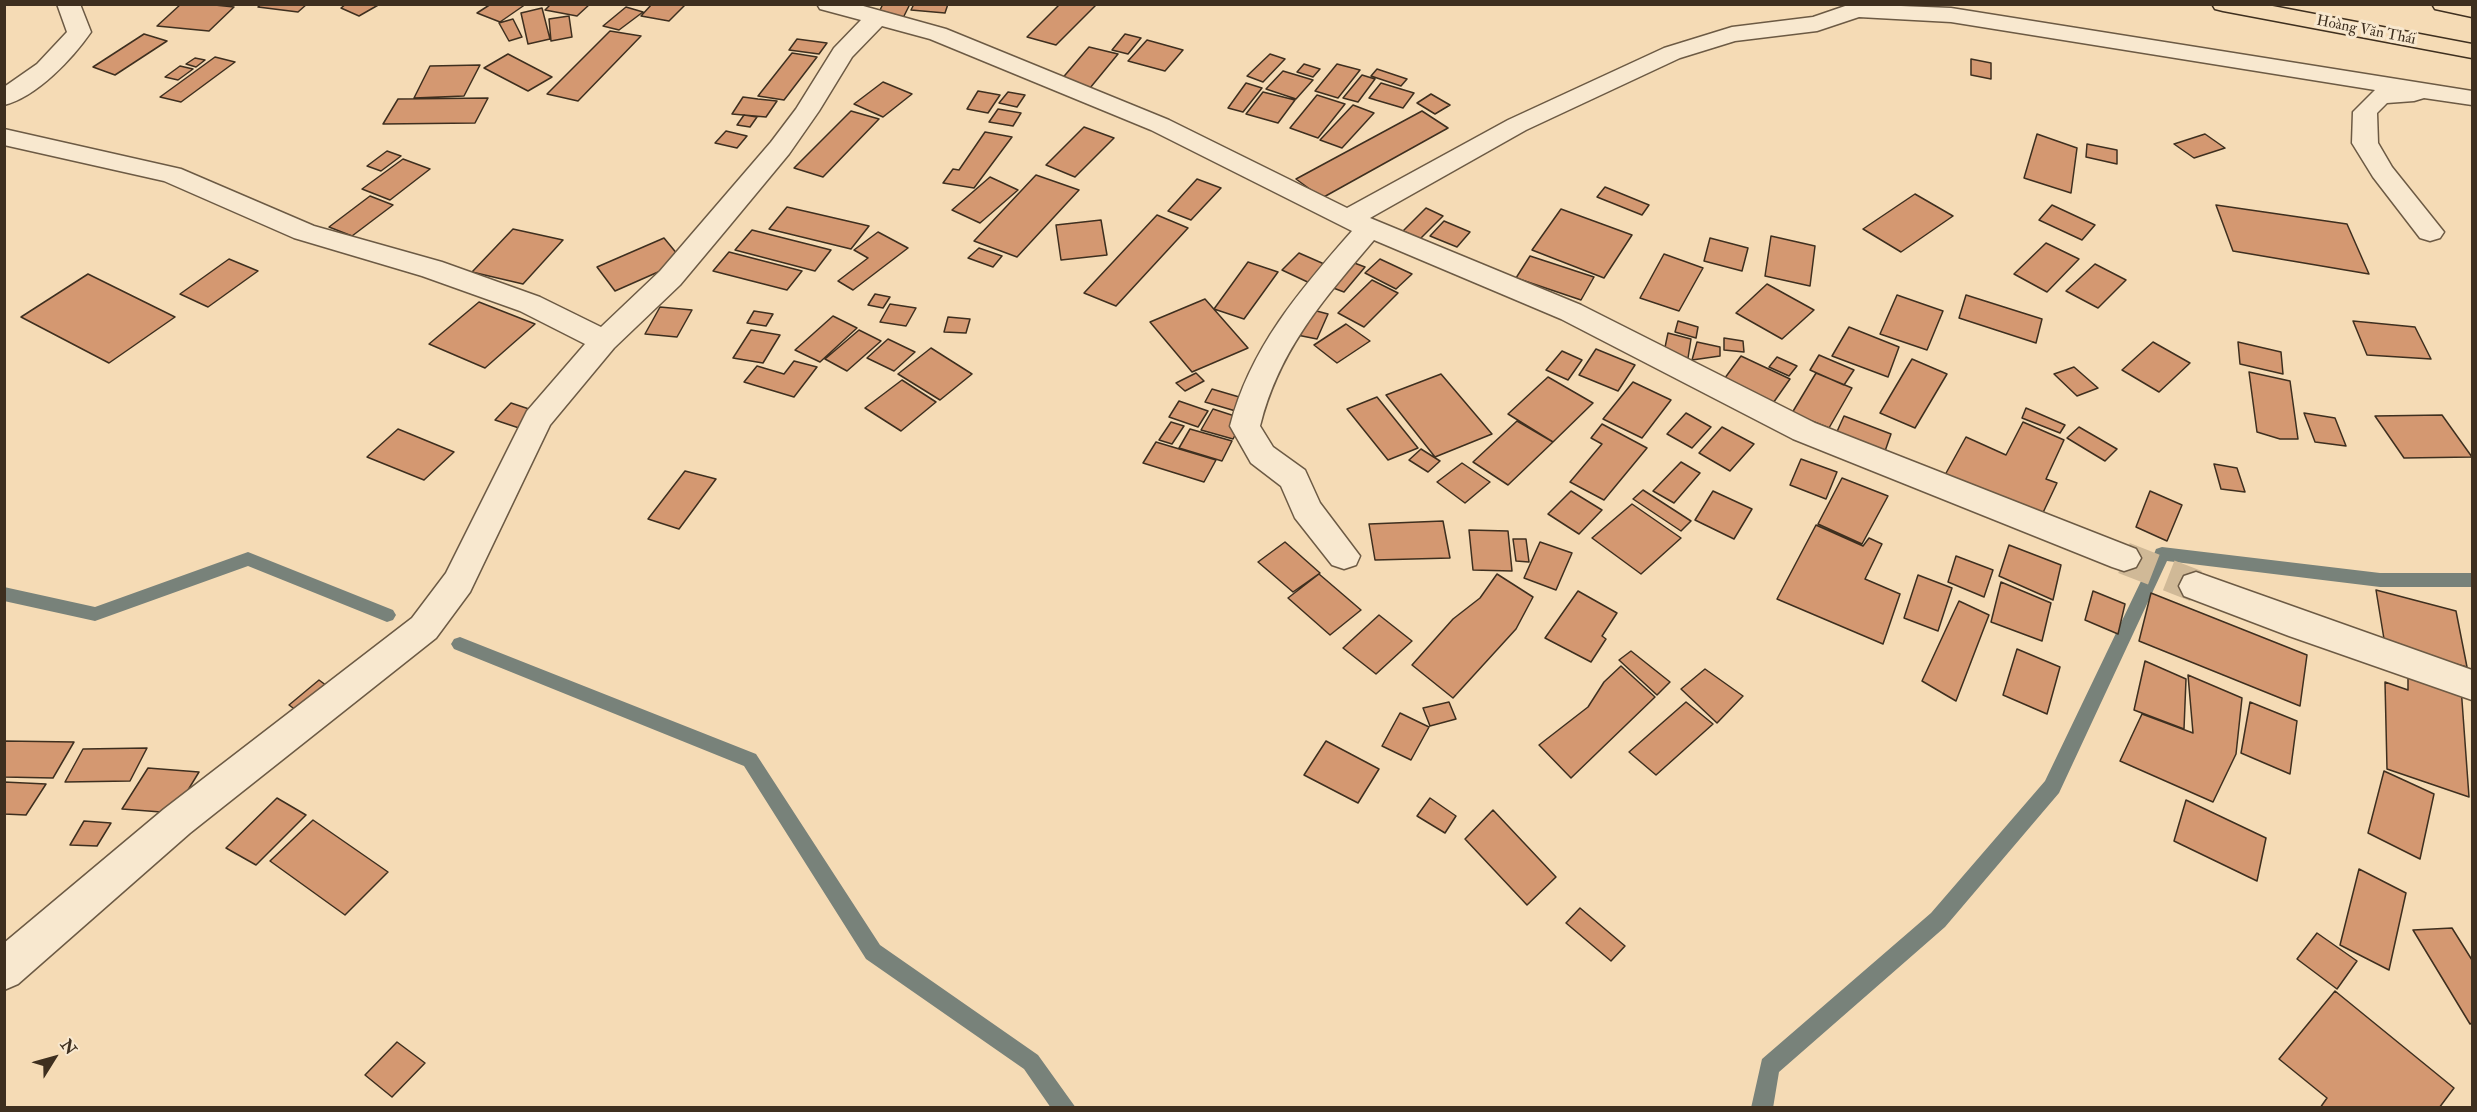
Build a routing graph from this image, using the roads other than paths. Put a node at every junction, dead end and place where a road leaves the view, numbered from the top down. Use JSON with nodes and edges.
{"nodes":[{"id":1,"x":68,"y":4,"type":"edge"},
{"id":2,"x":828,"y":4,"type":"edge"},
{"id":3,"x":2223,"y":4,"type":"edge"},
{"id":4,"x":2443,"y":4,"type":"edge"},
{"id":5,"x":2472,"y":10,"type":"edge"},
{"id":6,"x":878,"y":17,"type":"junction"},
{"id":7,"x":2472,"y":51,"type":"edge"},
{"id":8,"x":4,"y":98,"type":"edge"},
{"id":9,"x":2472,"y":99,"type":"edge"},
{"id":10,"x":4,"y":137,"type":"edge"},
{"id":11,"x":1359,"y":223,"type":"junction"},
{"id":12,"x":2430,"y":232,"type":"dead end"},
{"id":13,"x":604,"y":341,"type":"junction"},
{"id":14,"x":1344,"y":556,"type":"dead end"},
{"id":15,"x":2124,"y":558,"type":"tunnel mouth"},
{"id":16,"x":2196,"y":586,"type":"tunnel mouth"},
{"id":17,"x":2472,"y":686,"type":"edge"},
{"id":18,"x":4,"y":970,"type":"edge"}],
"edges":[{"from":1,"to":8,"type":"street"},
{"from":2,"to":6,"type":"street"},
{"from":3,"to":7,"type":"main road","name":"Hoàng Văn Thái"},
{"from":4,"to":5,"type":"main road"},
{"from":6,"to":11,"type":"street"},
{"from":6,"to":13,"type":"street"},
{"from":9,"to":11,"type":"street"},
{"from":9,"to":12,"type":"street"},
{"from":10,"to":13,"type":"street"},
{"from":11,"to":14,"type":"street"},
{"from":11,"to":15,"type":"street"},
{"from":13,"to":18,"type":"street"},
{"from":16,"to":17,"type":"street"}]}
